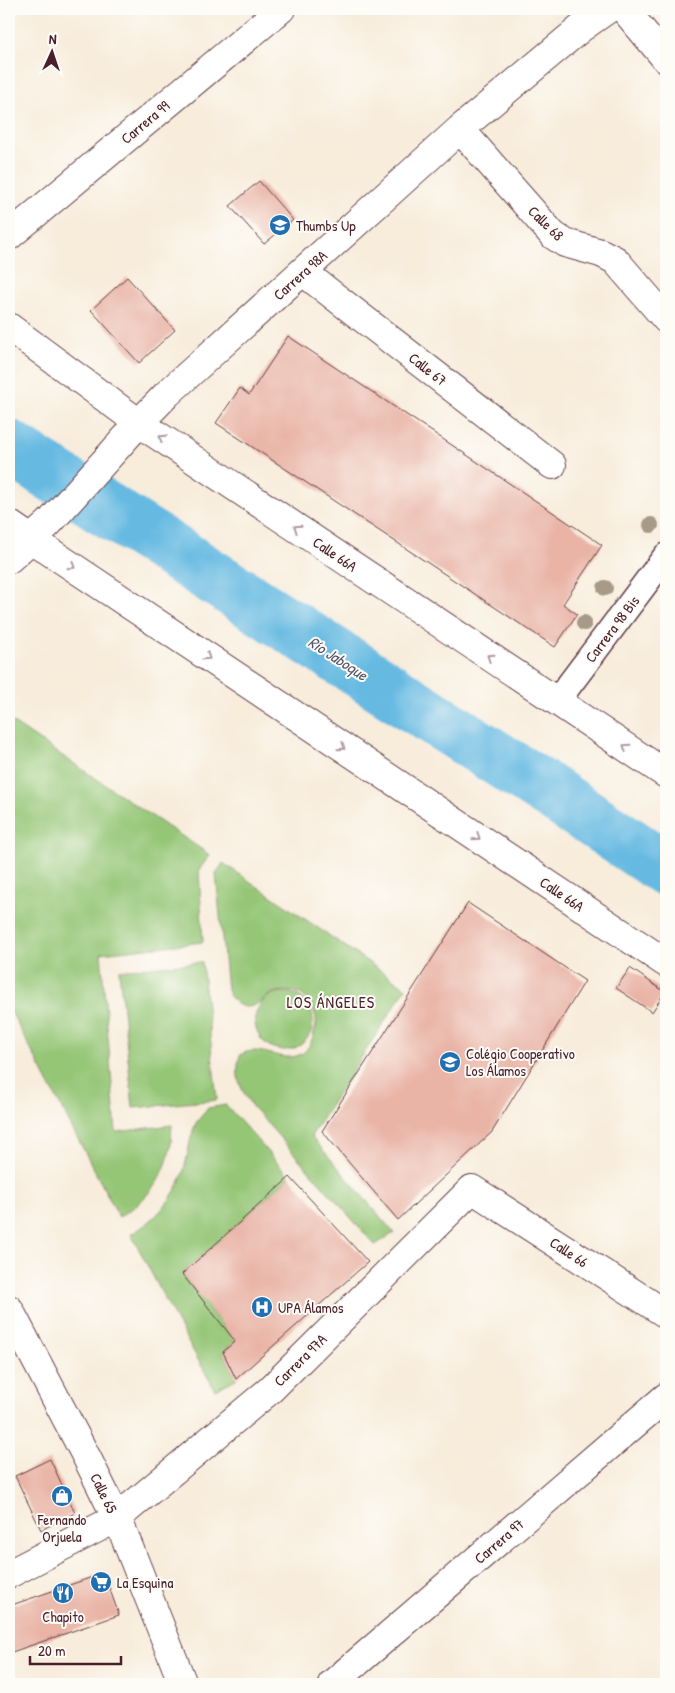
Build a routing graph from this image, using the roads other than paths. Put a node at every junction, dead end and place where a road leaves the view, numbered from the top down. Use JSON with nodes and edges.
{"nodes":[{"id":1,"x":608,"y":9,"type":"edge"},
{"id":2,"x":624,"y":9,"type":"edge"},
{"id":3,"x":271,"y":12,"type":"edge"},
{"id":4,"x":666,"y":59,"type":"edge"},
{"id":5,"x":460,"y":129,"type":"junction"},
{"id":6,"x":9,"y":236,"type":"edge"},
{"id":7,"x":304,"y":272,"type":"junction"},
{"id":8,"x":666,"y":319,"type":"edge"},
{"id":9,"x":9,"y":326,"type":"edge"},
{"id":10,"x":132,"y":430,"type":"junction"},
{"id":11,"x":552,"y":465,"type":"dead end"},
{"id":12,"x":9,"y":524,"type":"edge"},
{"id":13,"x":31,"y":539,"type":"junction"},
{"id":14,"x":666,"y":556,"type":"edge"},
{"id":15,"x":9,"y":559,"type":"edge"},
{"id":16,"x":557,"y":701,"type":"junction"},
{"id":17,"x":666,"y":774,"type":"edge"},
{"id":18,"x":666,"y":963,"type":"edge"},
{"id":19,"x":472,"y":1189,"type":"joint"},
{"id":20,"x":9,"y":1309,"type":"edge"},
{"id":21,"x":666,"y":1314,"type":"edge"},
{"id":22,"x":666,"y":1398,"type":"edge"},
{"id":23,"x":116,"y":1518,"type":"junction"},
{"id":24,"x":9,"y":1574,"type":"edge"},
{"id":25,"x":183,"y":1684,"type":"edge"},
{"id":26,"x":332,"y":1684,"type":"edge"}],
"edges":[{"from":1,"to":5,"type":"street","name":"Carrera 98A"},
{"from":2,"to":4,"type":"street"},
{"from":3,"to":6,"type":"street","name":"Carrera 99"},
{"from":5,"to":7,"type":"street","name":"Carrera 98A"},
{"from":5,"to":8,"type":"street","name":"Calle 68"},
{"from":7,"to":10,"type":"street","name":"Carrera 98A"},
{"from":7,"to":11,"type":"street","name":"Calle 67"},
{"from":9,"to":10,"type":"street","name":"Calle 66A"},
{"from":10,"to":13,"type":"street","name":"Carrera 98A"},
{"from":16,"to":10,"type":"street","name":"Calle 66A","one_way":true},
{"from":12,"to":13,"type":"street","name":"Calle 66A"},
{"from":13,"to":15,"type":"street","name":"Carrera 98A"},
{"from":13,"to":18,"type":"street","name":"Calle 66A","one_way":true},
{"from":14,"to":16,"type":"street","name":"Carrera 98 Bis"},
{"from":17,"to":16,"type":"street","name":"Calle 66A","one_way":true},
{"from":19,"to":21,"type":"street","name":"Calle 66"},
{"from":19,"to":23,"type":"street","name":"Carrera 97A"},
{"from":20,"to":23,"type":"street","name":"Calle 65"},
{"from":22,"to":26,"type":"street","name":"Carrera 97"},
{"from":23,"to":24,"type":"street","name":"Carrera 97A"},
{"from":23,"to":25,"type":"street","name":"Calle 65"}]}
